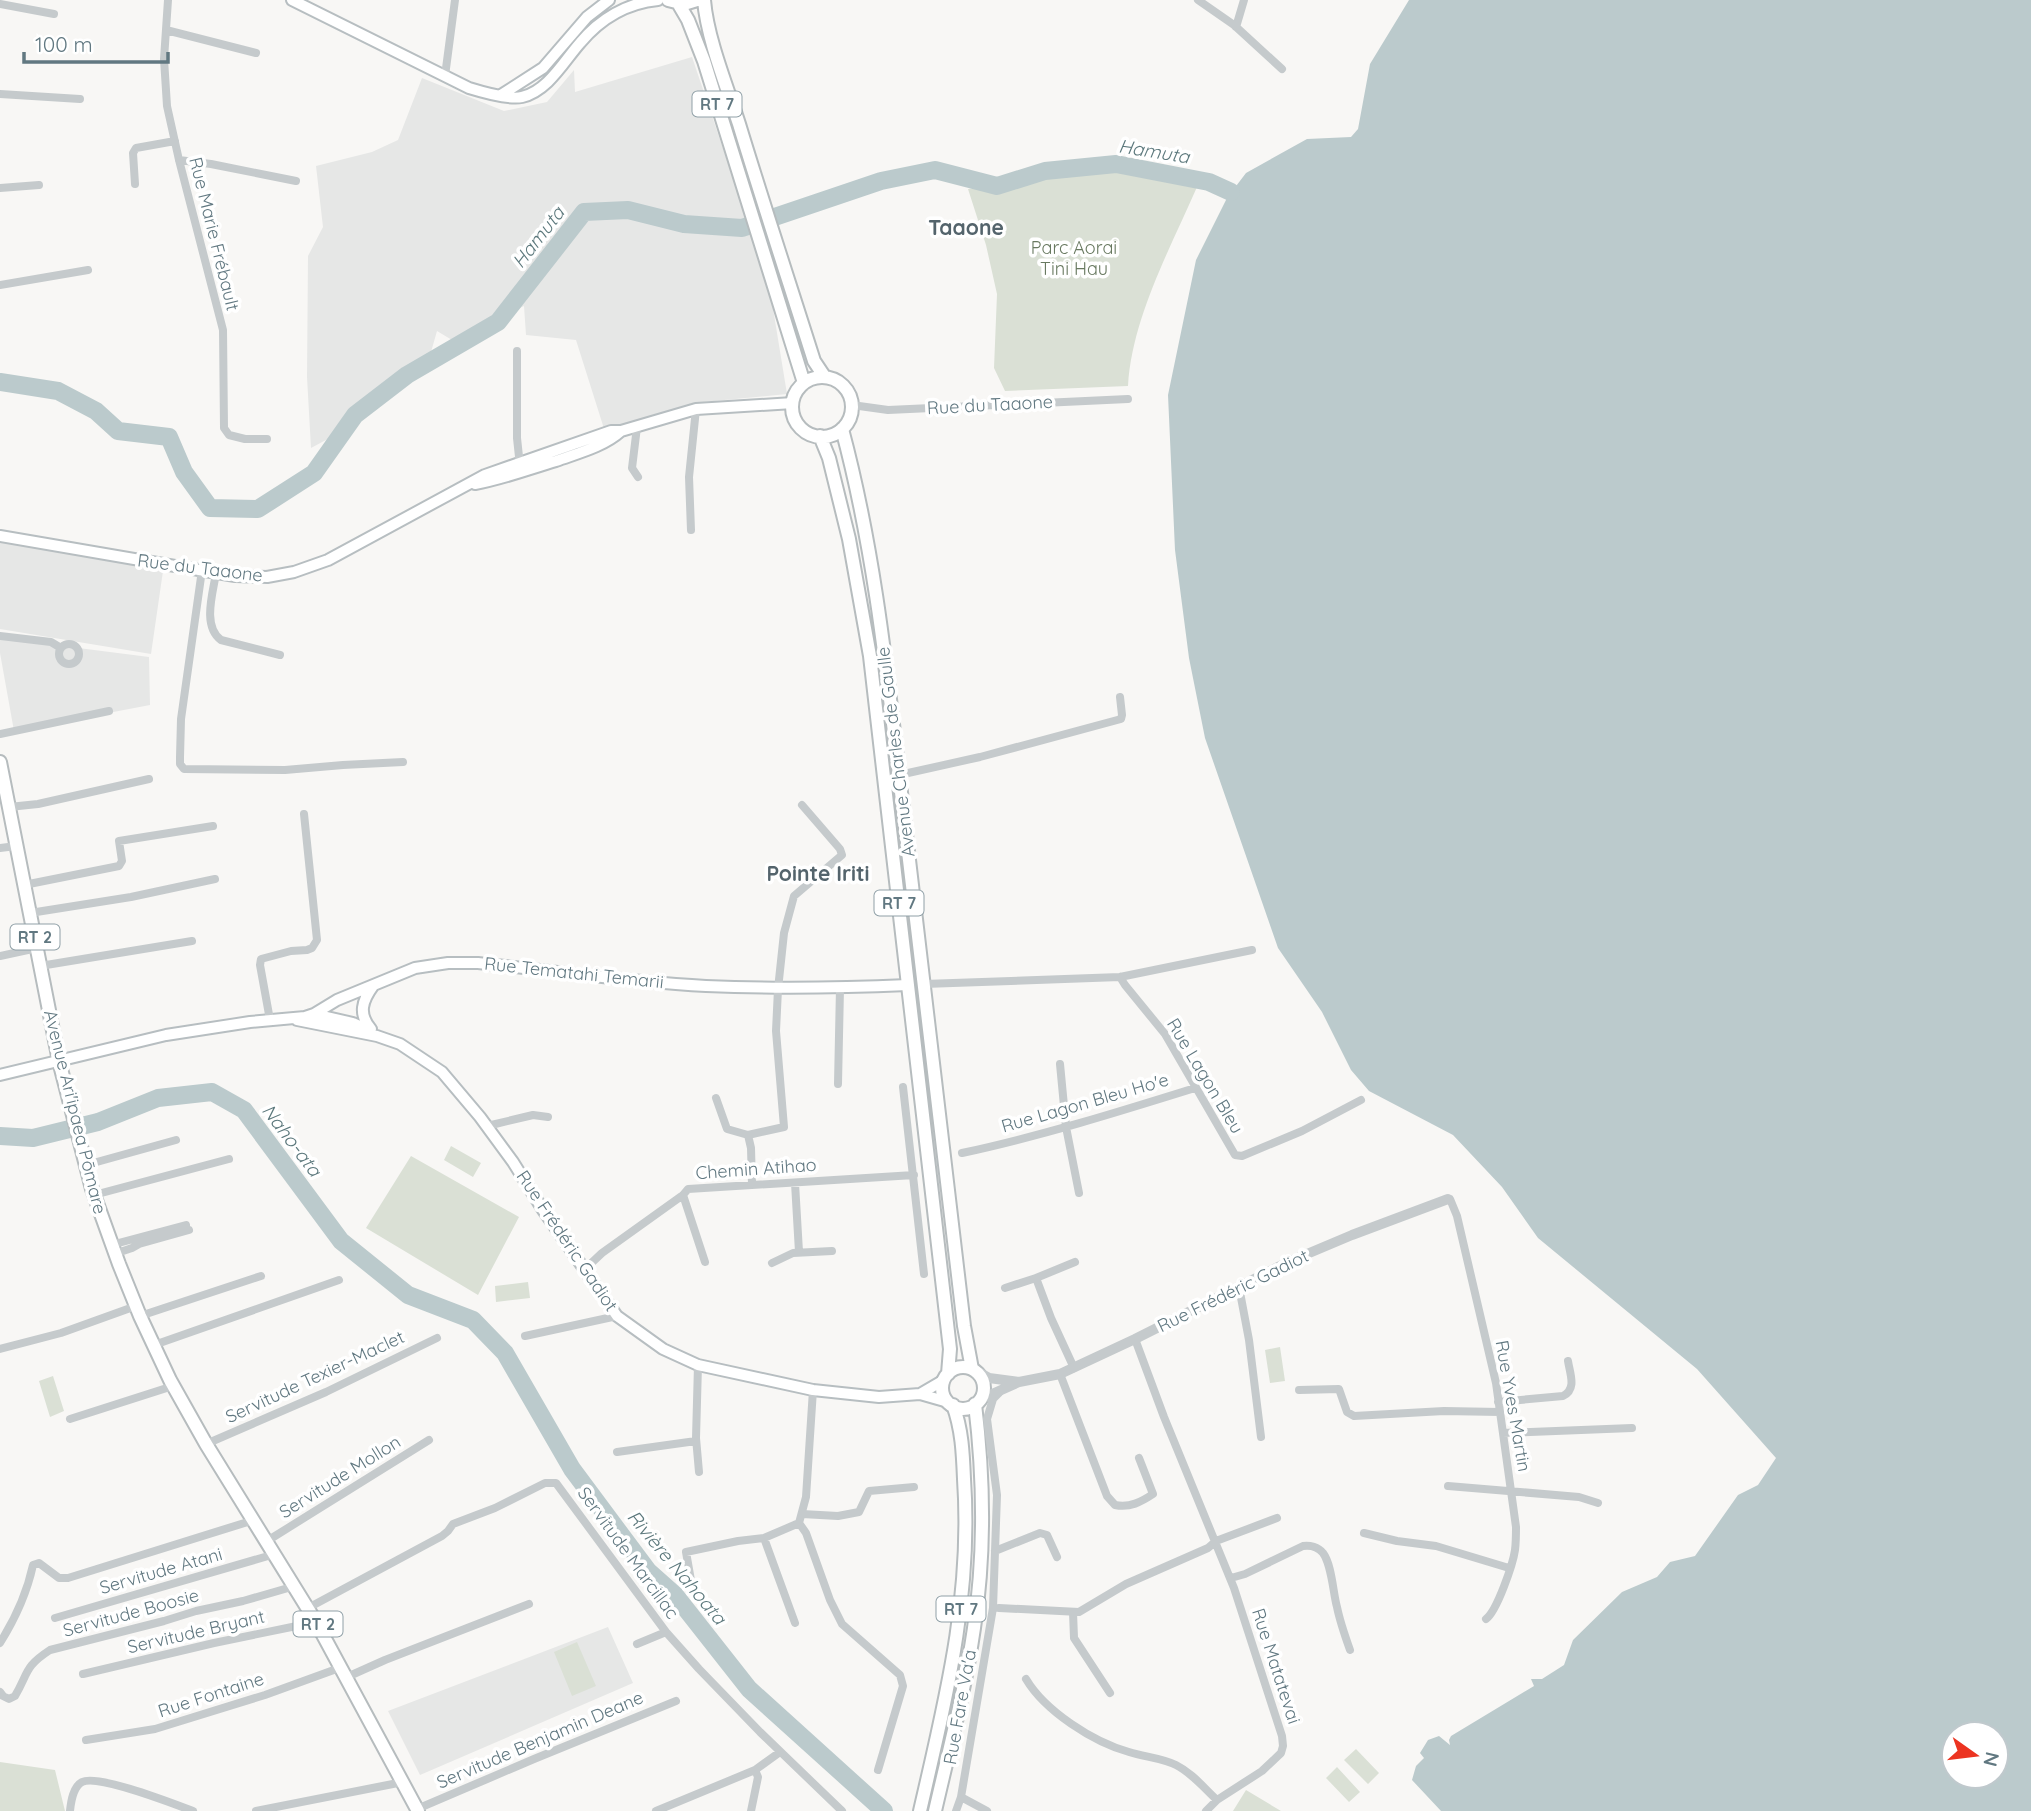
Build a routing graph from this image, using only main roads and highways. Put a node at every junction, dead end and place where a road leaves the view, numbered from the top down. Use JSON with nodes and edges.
{"nodes":[{"id":1,"x":292,"y":0,"type":"edge"},
{"id":2,"x":609,"y":0,"type":"edge"},
{"id":3,"x":658,"y":0,"type":"edge"},
{"id":4,"x":697,"y":0,"type":"edge"},
{"id":5,"x":704,"y":0,"type":"edge"},
{"id":6,"x":673,"y":2,"type":"edge"},
{"id":7,"x":501,"y":96,"type":"junction"},
{"id":8,"x":764,"y":228,"type":"junction"},
{"id":9,"x":824,"y":376,"type":"junction"},
{"id":10,"x":804,"y":383,"type":"junction"},
{"id":11,"x":793,"y":404,"type":"junction"},
{"id":12,"x":842,"y":429,"type":"junction"},
{"id":13,"x":820,"y":436,"type":"junction"},
{"id":14,"x":0,"y":536,"type":"edge"},
{"id":15,"x":0,"y":762,"type":"edge"},
{"id":16,"x":908,"y":985,"type":"junction"},
{"id":17,"x":373,"y":986,"type":"junction"},
{"id":18,"x":314,"y":1014,"type":"junction"},
{"id":19,"x":288,"y":1018,"type":"junction"},
{"id":20,"x":377,"y":1036,"type":"junction"},
{"id":21,"x":59,"y":1061,"type":"junction"},
{"id":22,"x":0,"y":1075,"type":"edge"},
{"id":23,"x":974,"y":1370,"type":"junction"},
{"id":24,"x":946,"y":1377,"type":"junction"},
{"id":25,"x":920,"y":1394,"type":"junction"},
{"id":26,"x":978,"y":1401,"type":"junction"},
{"id":27,"x":950,"y":1404,"type":"junction"},
{"id":28,"x":418,"y":1810,"type":"edge"},
{"id":29,"x":920,"y":1811,"type":"edge"},
{"id":30,"x":935,"y":1811,"type":"edge"}],
"edges":[{"from":1,"to":7,"type":"main road"},
{"from":2,"to":7,"type":"main road"},
{"from":3,"to":7,"type":"main road"},
{"from":4,"to":6,"type":"main road","number":"RT 7"},
{"from":5,"to":8,"type":"main road","number":"RT 7"},
{"from":6,"to":8,"type":"main road","number":"RT 7"},
{"from":8,"to":9,"type":"main road","number":"RT 7"},
{"from":8,"to":10,"type":"main road","number":"RT 7"},
{"from":9,"to":10,"type":"main road"},
{"from":9,"to":12,"type":"main road","number":"RT 7"},
{"from":10,"to":11,"type":"main road"},
{"from":11,"to":13,"type":"main road"},
{"from":11,"to":14,"type":"main road","name":"Rue du Taaone"},
{"from":12,"to":13,"type":"main road"},
{"from":12,"to":23,"type":"main road","name":"Avenue Charles de Gaulle","number":"RT 7"},
{"from":13,"to":16,"type":"main road","name":"Avenue Charles de Gaulle","number":"RT 7"},
{"from":15,"to":21,"type":"main road","name":"Avenue Ari'ipaea Pōmare","number":"RT 2"},
{"from":16,"to":17,"type":"main road","name":"Rue Tematahi Temarii"},
{"from":16,"to":24,"type":"main road","name":"Avenue Charles de Gaulle","number":"RT 7"},
{"from":17,"to":18,"type":"main road","name":"Rue Tematahi Temarii"},
{"from":17,"to":20,"type":"main road"},
{"from":18,"to":19,"type":"main road","name":"Rue Tematahi Temarii"},
{"from":18,"to":20,"type":"main road","name":"Rue Frédéric Gadiot"},
{"from":19,"to":20,"type":"main road","name":"Rue Frédéric Gadiot"},
{"from":19,"to":21,"type":"main road","name":"Rue Tematahi Temarii"},
{"from":20,"to":25,"type":"main road","name":"Rue Frédéric Gadiot"},
{"from":21,"to":22,"type":"main road","name":"Rue Tematahi Temarii"},
{"from":21,"to":28,"type":"main road","name":"Avenue Ari'ipaea Pōmare","number":"RT 2"},
{"from":23,"to":24,"type":"main road"},
{"from":23,"to":26,"type":"main road","number":"RT 7"},
{"from":24,"to":25,"type":"main road","name":"Rue Frédéric Gadiot"},
{"from":24,"to":27,"type":"main road","number":"RT 7"},
{"from":25,"to":27,"type":"main road","name":"Rue Frédéric Gadiot"},
{"from":26,"to":27,"type":"main road"},
{"from":26,"to":30,"type":"main road","number":"RT 7"},
{"from":27,"to":29,"type":"main road","number":"RT 7"}]}
